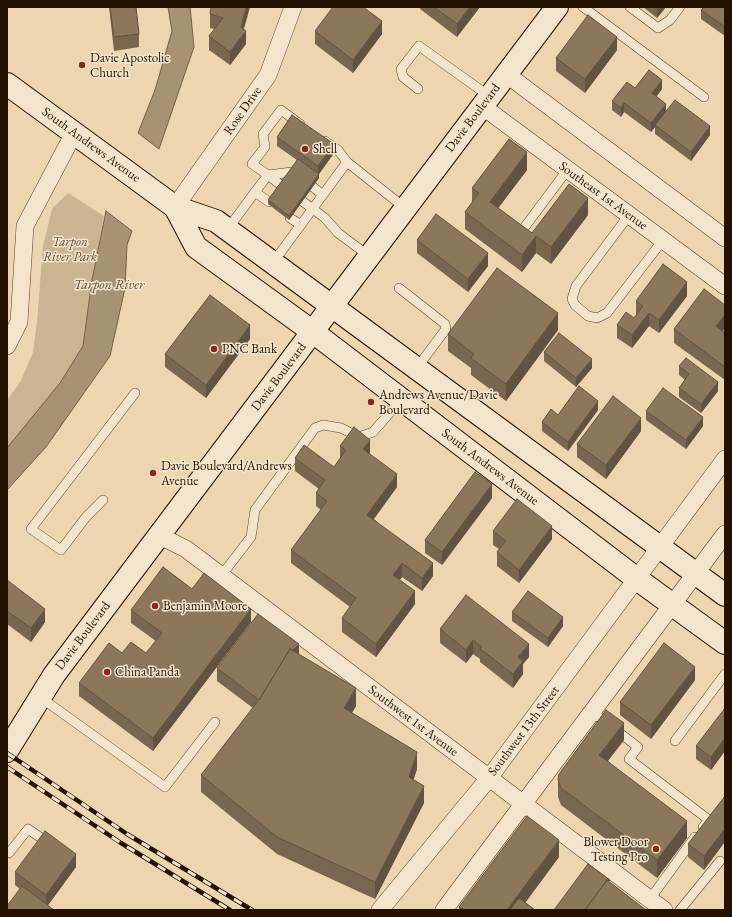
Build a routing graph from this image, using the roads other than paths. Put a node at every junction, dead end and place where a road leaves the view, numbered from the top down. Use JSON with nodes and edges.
{"nodes":[{"id":1,"x":293,"y":7,"type":"edge"},
{"id":2,"x":557,"y":7,"type":"edge"},
{"id":3,"x":583,"y":7,"type":"edge"},
{"id":4,"x":630,"y":7,"type":"edge"},
{"id":5,"x":680,"y":7,"type":"edge"},
{"id":6,"x":506,"y":74,"type":"junction"},
{"id":7,"x":7,"y":84,"type":"edge"},
{"id":8,"x":418,"y":88,"type":"dead end"},
{"id":9,"x":704,"y":97,"type":"dead end"},
{"id":10,"x":486,"y":101,"type":"junction"},
{"id":11,"x":306,"y":128,"type":"edge"},
{"id":12,"x":74,"y":133,"type":"junction"},
{"id":13,"x":319,"y":137,"type":"edge"},
{"id":14,"x":347,"y":162,"type":"junction"},
{"id":15,"x":568,"y":169,"type":"junction"},
{"id":16,"x":292,"y":172,"type":"edge"},
{"id":17,"x":268,"y":175,"type":"junction"},
{"id":18,"x":282,"y":186,"type":"edge"},
{"id":19,"x":313,"y":187,"type":"edge"},
{"id":20,"x":255,"y":192,"type":"junction"},
{"id":21,"x":323,"y":195,"type":"junction"},
{"id":22,"x":302,"y":201,"type":"edge"},
{"id":23,"x":270,"y":202,"type":"edge"},
{"id":24,"x":175,"y":207,"type":"junction"},
{"id":25,"x":405,"y":208,"type":"junction"},
{"id":26,"x":313,"y":209,"type":"junction"},
{"id":27,"x":630,"y":215,"type":"junction"},
{"id":28,"x":290,"y":218,"type":"edge"},
{"id":29,"x":301,"y":225,"type":"junction"},
{"id":30,"x":524,"y":228,"type":"edge"},
{"id":31,"x":227,"y":230,"type":"junction"},
{"id":32,"x":725,"y":238,"type":"edge"},
{"id":33,"x":663,"y":240,"type":"junction"},
{"id":34,"x":369,"y":256,"type":"junction"},
{"id":35,"x":272,"y":264,"type":"junction"},
{"id":36,"x":725,"y":286,"type":"edge"},
{"id":37,"x":399,"y":288,"type":"dead end"},
{"id":38,"x":331,"y":307,"type":"junction"},
{"id":39,"x":312,"y":332,"type":"junction"},
{"id":40,"x":7,"y":346,"type":"edge"},
{"id":41,"x":416,"y":369,"type":"junction"},
{"id":42,"x":135,"y":393,"type":"dead end"},
{"id":43,"x":401,"y":400,"type":"junction"},
{"id":44,"x":725,"y":459,"type":"edge"},
{"id":45,"x":103,"y":500,"type":"dead end"},
{"id":46,"x":725,"y":534,"type":"edge"},
{"id":47,"x":160,"y":536,"type":"junction"},
{"id":48,"x":660,"y":547,"type":"junction"},
{"id":49,"x":695,"y":572,"type":"junction"},
{"id":50,"x":221,"y":576,"type":"junction"},
{"id":51,"x":637,"y":579,"type":"junction"},
{"id":52,"x":725,"y":595,"type":"edge"},
{"id":53,"x":672,"y":604,"type":"junction"},
{"id":54,"x":725,"y":643,"type":"edge"},
{"id":55,"x":725,"y":674,"type":"edge"},
{"id":56,"x":40,"y":697,"type":"junction"},
{"id":57,"x":592,"y":712,"type":"junction"},
{"id":58,"x":215,"y":722,"type":"dead end"},
{"id":59,"x":675,"y":741,"type":"dead end"},
{"id":60,"x":7,"y":752,"type":"edge"},
{"id":61,"x":489,"y":778,"type":"junction"},
{"id":62,"x":524,"y":804,"type":"junction"},
{"id":63,"x":59,"y":850,"type":"edge"},
{"id":64,"x":7,"y":852,"type":"edge"},
{"id":65,"x":720,"y":861,"type":"dead end"},
{"id":66,"x":650,"y":899,"type":"junction"},
{"id":67,"x":380,"y":910,"type":"edge"},
{"id":68,"x":444,"y":910,"type":"edge"},
{"id":69,"x":664,"y":910,"type":"edge"},
{"id":70,"x":680,"y":910,"type":"edge"}],
"edges":[{"from":1,"to":24,"type":"street","name":"Rose Drive"},
{"from":2,"to":6,"type":"main road","name":"Davie Boulevard"},
{"from":3,"to":9,"type":"lane"},
{"from":4,"to":5,"type":"lane"},
{"from":6,"to":10,"type":"main road","name":"Davie Boulevard"},
{"from":6,"to":32,"type":"street"},
{"from":7,"to":12,"type":"main road","name":"South Andrews Avenue"},
{"from":8,"to":10,"type":"lane"},
{"from":10,"to":15,"type":"street","name":"Southeast 1st Avenue"},
{"from":10,"to":25,"type":"main road","name":"Davie Boulevard"},
{"from":11,"to":17,"type":"lane"},
{"from":12,"to":24,"type":"main road","name":"South Andrews Avenue"},
{"from":12,"to":40,"type":"street"},
{"from":13,"to":14,"type":"lane"},
{"from":14,"to":21,"type":"lane"},
{"from":14,"to":25,"type":"lane"},
{"from":15,"to":27,"type":"street","name":"Southeast 1st Avenue"},
{"from":15,"to":30,"type":"lane"},
{"from":16,"to":17,"type":"lane"},
{"from":17,"to":18,"type":"lane"},
{"from":17,"to":20,"type":"lane"},
{"from":19,"to":21,"type":"lane"},
{"from":20,"to":23,"type":"lane"},
{"from":20,"to":31,"type":"lane"},
{"from":21,"to":26,"type":"lane"},
{"from":22,"to":26,"type":"lane"},
{"from":24,"to":31,"type":"main road","name":"South Andrews Avenue"},
{"from":24,"to":39,"type":"main road","name":"South Andrews Avenue"},
{"from":25,"to":34,"type":"main road","name":"Davie Boulevard"},
{"from":26,"to":29,"type":"lane"},
{"from":26,"to":34,"type":"lane"},
{"from":27,"to":33,"type":"street","name":"Southeast 1st Avenue"},
{"from":27,"to":33,"type":"lane"},
{"from":28,"to":29,"type":"lane"},
{"from":29,"to":35,"type":"lane"},
{"from":31,"to":35,"type":"main road","name":"South Andrews Avenue"},
{"from":33,"to":36,"type":"street","name":"Southeast 1st Avenue"},
{"from":34,"to":38,"type":"main road","name":"Davie Boulevard"},
{"from":35,"to":38,"type":"main road","name":"South Andrews Avenue"},
{"from":37,"to":41,"type":"lane"},
{"from":38,"to":39,"type":"main road","name":"Davie Boulevard"},
{"from":38,"to":41,"type":"main road","name":"South Andrews Avenue"},
{"from":39,"to":43,"type":"main road","name":"South Andrews Avenue"},
{"from":39,"to":47,"type":"main road","name":"Davie Boulevard"},
{"from":41,"to":48,"type":"main road","name":"South Andrews Avenue"},
{"from":42,"to":45,"type":"lane"},
{"from":43,"to":50,"type":"lane"},
{"from":43,"to":51,"type":"main road","name":"South Andrews Avenue"},
{"from":44,"to":48,"type":"street","name":"Southwest 13th Street"},
{"from":46,"to":49,"type":"street"},
{"from":47,"to":50,"type":"street","name":"Southwest 1st Avenue"},
{"from":47,"to":56,"type":"main road","name":"Davie Boulevard"},
{"from":48,"to":49,"type":"main road","name":"South Andrews Avenue"},
{"from":48,"to":51,"type":"street","name":"Southwest 13th Street"},
{"from":49,"to":52,"type":"main road","name":"South Andrews Avenue"},
{"from":49,"to":53,"type":"street"},
{"from":50,"to":61,"type":"street","name":"Southwest 1st Avenue"},
{"from":51,"to":53,"type":"main road","name":"South Andrews Avenue"},
{"from":51,"to":61,"type":"street","name":"Southwest 13th Street"},
{"from":53,"to":54,"type":"main road","name":"South Andrews Avenue"},
{"from":53,"to":57,"type":"street"},
{"from":55,"to":59,"type":"lane"},
{"from":56,"to":58,"type":"lane"},
{"from":56,"to":60,"type":"main road","name":"Davie Boulevard"},
{"from":57,"to":62,"type":"street"},
{"from":57,"to":66,"type":"lane"},
{"from":61,"to":62,"type":"street","name":"Southwest 1st Avenue"},
{"from":61,"to":67,"type":"street","name":"Southwest 13th Street"},
{"from":62,"to":66,"type":"street","name":"Southwest 1st Avenue"},
{"from":62,"to":68,"type":"street"},
{"from":63,"to":64,"type":"lane"},
{"from":65,"to":70,"type":"lane"},
{"from":66,"to":69,"type":"street","name":"Southwest 1st Avenue"}]}
